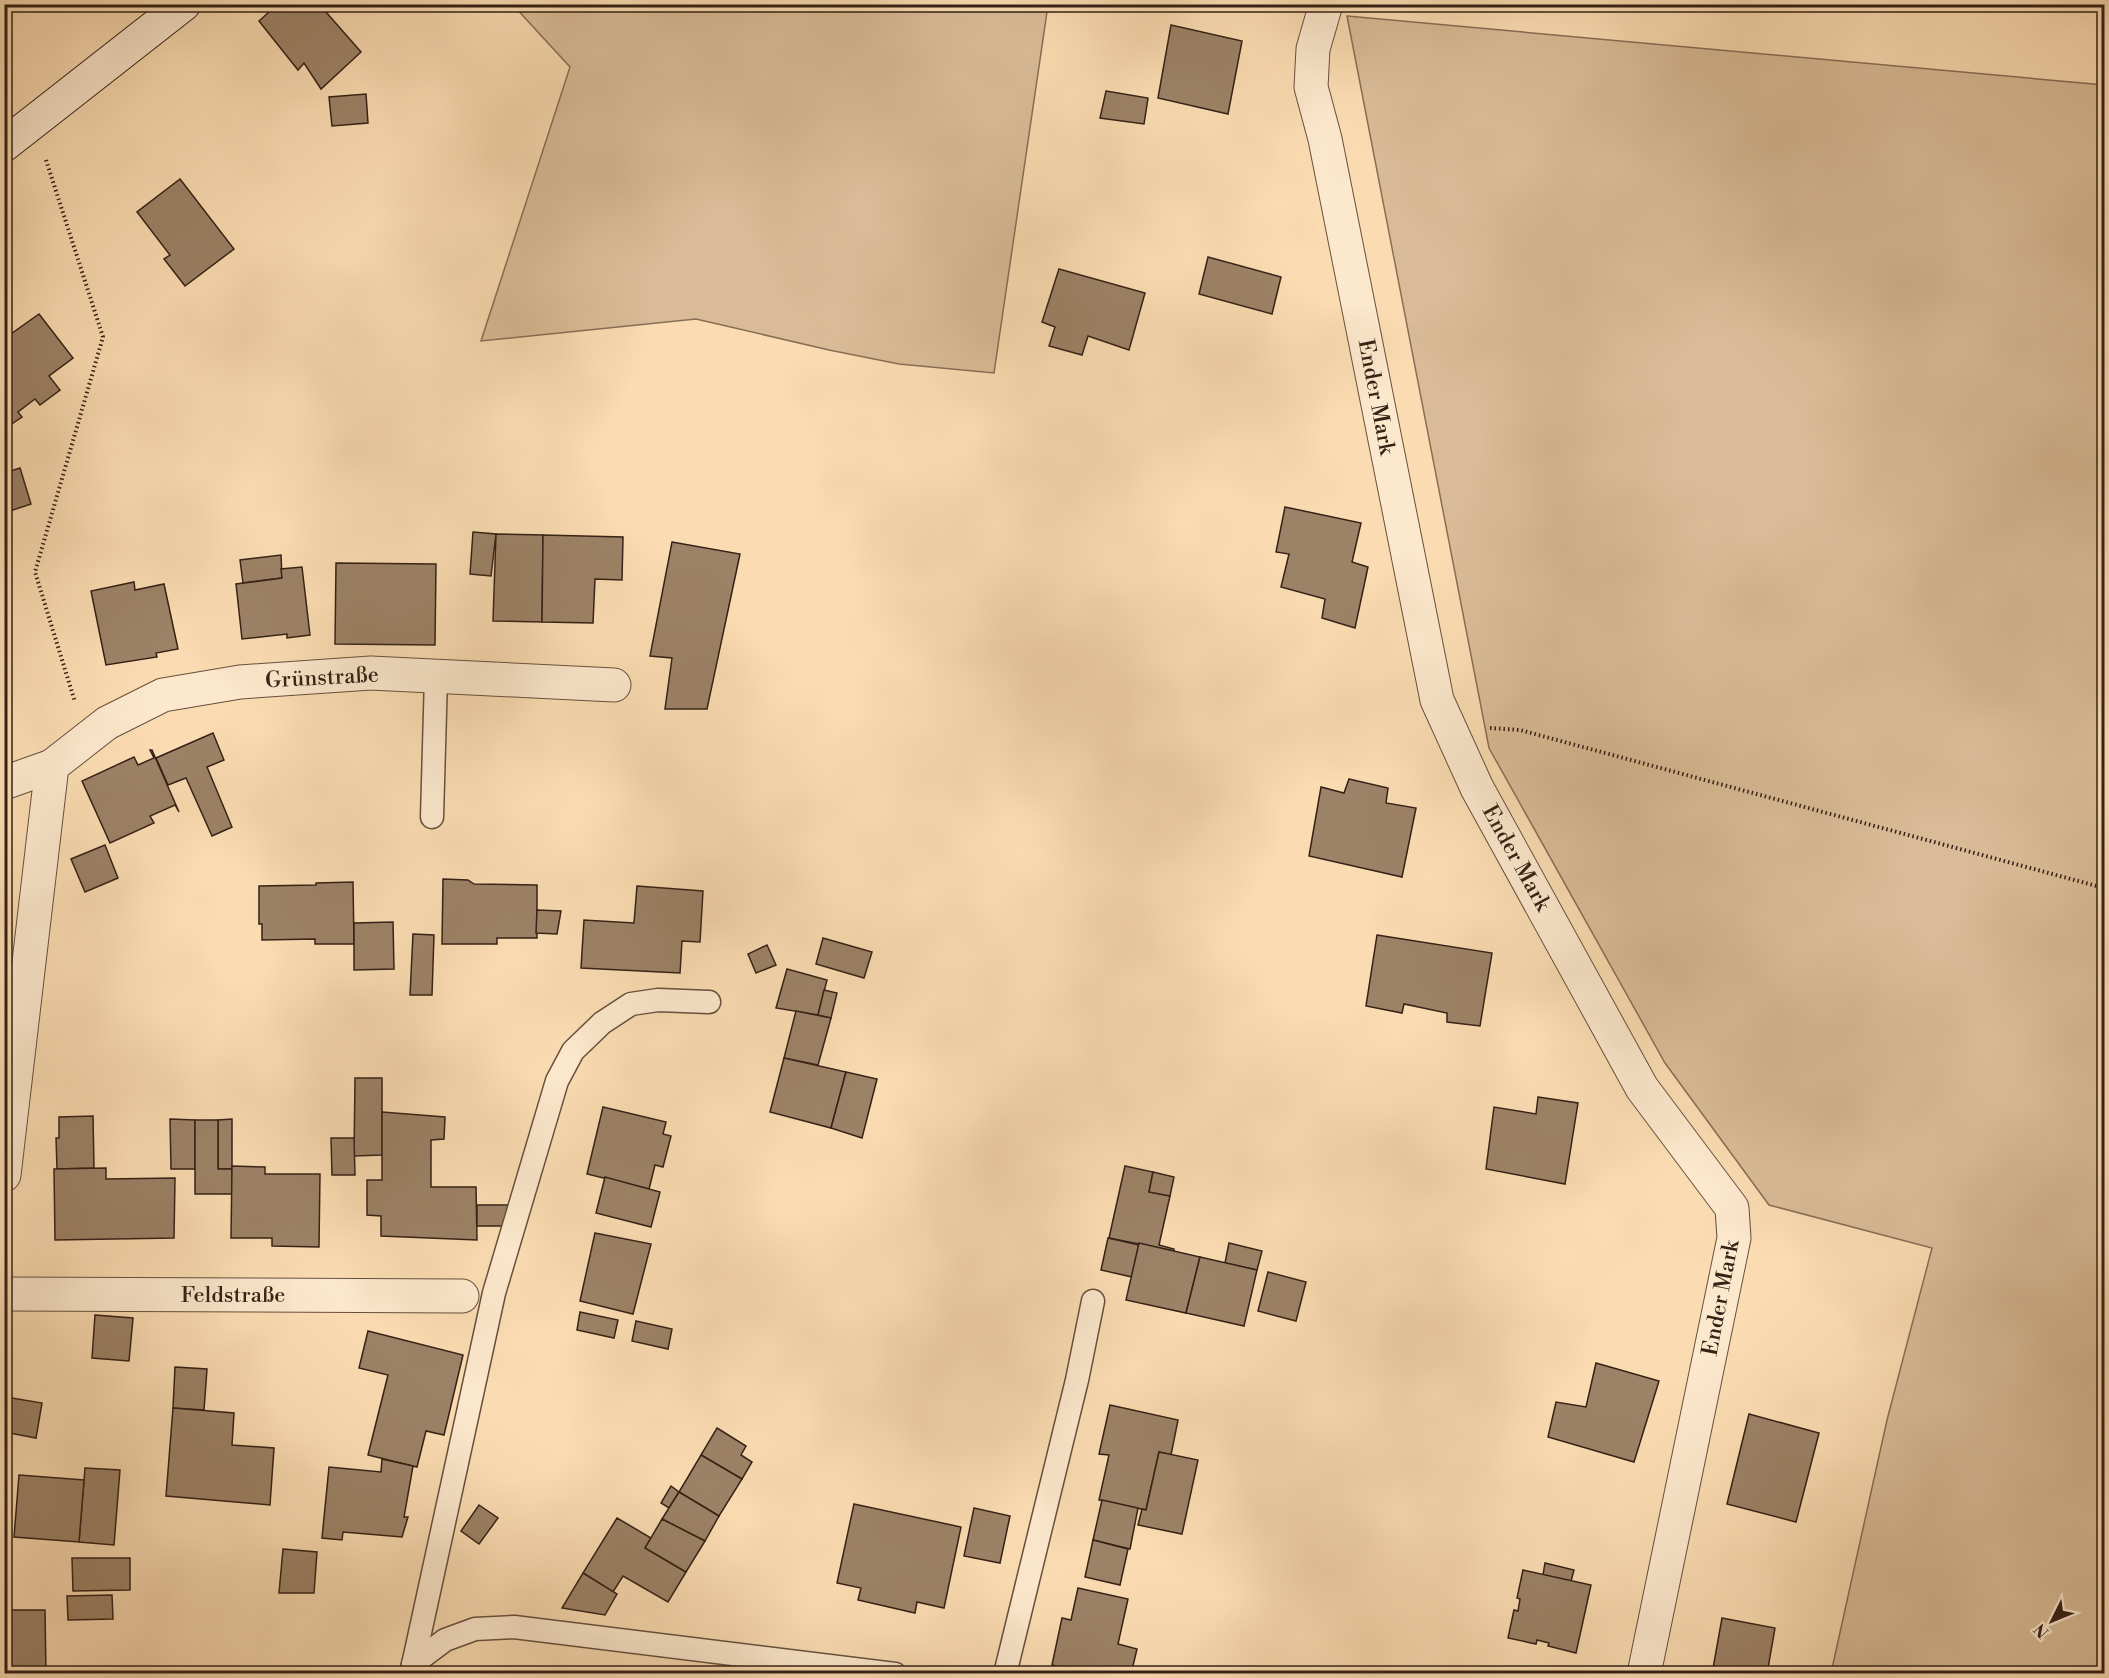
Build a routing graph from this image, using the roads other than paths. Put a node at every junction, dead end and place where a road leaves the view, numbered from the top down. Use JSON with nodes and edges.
{"nodes":[{"id":1,"x":184,"y":4,"type":"edge"},
{"id":2,"x":1326,"y":4,"type":"edge"},
{"id":3,"x":4,"y":145,"type":"edge"},
{"id":4,"x":436,"y":677,"type":"junction"},
{"id":5,"x":614,"y":685,"type":"dead end"},
{"id":6,"x":52,"y":766,"type":"junction"},
{"id":7,"x":4,"y":783,"type":"edge"},
{"id":8,"x":432,"y":817,"type":"dead end"},
{"id":9,"x":710,"y":1002,"type":"dead end"},
{"id":10,"x":4,"y":1175,"type":"edge"},
{"id":11,"x":4,"y":1294,"type":"edge"},
{"id":12,"x":462,"y":1296,"type":"dead end"},
{"id":13,"x":1093,"y":1301,"type":"dead end"},
{"id":14,"x":412,"y":1669,"type":"edge"},
{"id":15,"x":895,"y":1674,"type":"edge"},
{"id":16,"x":1005,"y":1674,"type":"edge"},
{"id":17,"x":1644,"y":1674,"type":"edge"}],
"edges":[{"from":1,"to":3,"type":"street"},
{"from":2,"to":17,"type":"street","name":"Ender Mark"},
{"from":4,"to":5,"type":"street","name":"Grünstraße"},
{"from":4,"to":6,"type":"street","name":"Grünstraße"},
{"from":4,"to":8,"type":"lane"},
{"from":6,"to":7,"type":"street","name":"Grünstraße"},
{"from":6,"to":10,"type":"street"},
{"from":9,"to":14,"type":"lane"},
{"from":11,"to":12,"type":"street","name":"Feldstraße"},
{"from":13,"to":16,"type":"lane"},
{"from":14,"to":15,"type":"lane"}]}
